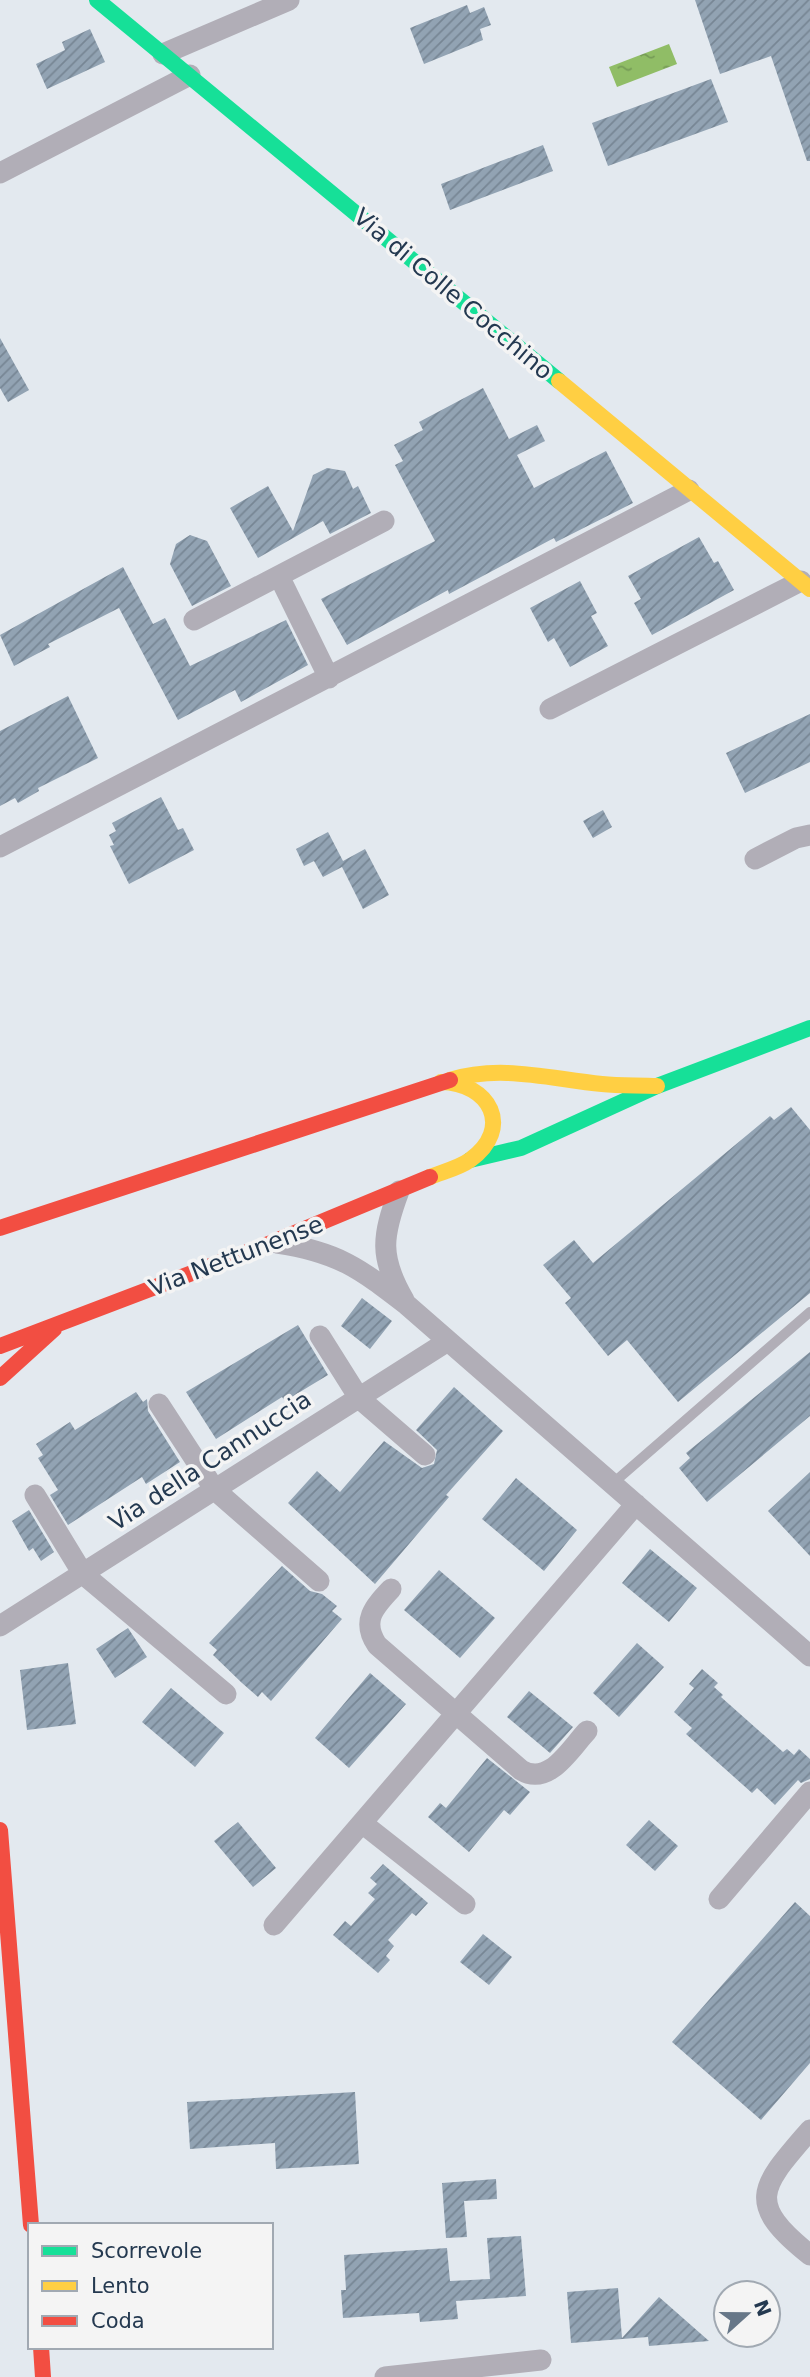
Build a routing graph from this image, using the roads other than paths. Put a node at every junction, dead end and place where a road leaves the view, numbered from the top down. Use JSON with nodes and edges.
{"nodes":[{"id":1,"x":97,"y":0,"type":"edge"},
{"id":2,"x":289,"y":0,"type":"edge"},
{"id":3,"x":163,"y":54,"type":"junction"},
{"id":4,"x":190,"y":75,"type":"junction"},
{"id":5,"x":0,"y":173,"type":"edge"},
{"id":6,"x":689,"y":490,"type":"junction"},
{"id":7,"x":384,"y":521,"type":"dead end"},
{"id":8,"x":279,"y":576,"type":"junction"},
{"id":9,"x":805,"y":585,"type":"edge"},
{"id":10,"x":194,"y":620,"type":"dead end"},
{"id":11,"x":329,"y":678,"type":"junction"},
{"id":12,"x":550,"y":709,"type":"dead end"},
{"id":13,"x":810,"y":835,"type":"edge"},
{"id":14,"x":0,"y":847,"type":"edge"},
{"id":15,"x":755,"y":859,"type":"dead end"},
{"id":16,"x":810,"y":1028,"type":"edge"},
{"id":17,"x":441,"y":1082,"type":"junction"},
{"id":18,"x":657,"y":1086,"type":"junction"},
{"id":19,"x":470,"y":1160,"type":"junction"},
{"id":20,"x":399,"y":1191,"type":"junction"},
{"id":21,"x":0,"y":1228,"type":"edge"},
{"id":22,"x":271,"y":1243,"type":"junction"},
{"id":23,"x":407,"y":1305,"type":"junction"},
{"id":24,"x":810,"y":1312,"type":"edge"},
{"id":25,"x":62,"y":1323,"type":"junction"},
{"id":26,"x":320,"y":1336,"type":"dead end"},
{"id":27,"x":448,"y":1341,"type":"junction"},
{"id":28,"x":0,"y":1346,"type":"edge"},
{"id":29,"x":0,"y":1378,"type":"edge"},
{"id":30,"x":359,"y":1398,"type":"junction"},
{"id":31,"x":159,"y":1404,"type":"dead end"},
{"id":32,"x":425,"y":1455,"type":"dead end"},
{"id":33,"x":612,"y":1484,"type":"junction"},
{"id":34,"x":215,"y":1490,"type":"junction"},
{"id":35,"x":35,"y":1496,"type":"dead end"},
{"id":36,"x":636,"y":1504,"type":"junction"},
{"id":37,"x":83,"y":1574,"type":"junction"},
{"id":38,"x":319,"y":1581,"type":"dead end"},
{"id":39,"x":391,"y":1589,"type":"dead end"},
{"id":40,"x":0,"y":1626,"type":"edge"},
{"id":41,"x":810,"y":1656,"type":"edge"},
{"id":42,"x":226,"y":1694,"type":"dead end"},
{"id":43,"x":456,"y":1713,"type":"junction"},
{"id":44,"x":587,"y":1731,"type":"dead end"},
{"id":45,"x":810,"y":1793,"type":"edge"},
{"id":46,"x":362,"y":1822,"type":"junction"},
{"id":47,"x":0,"y":1830,"type":"edge"},
{"id":48,"x":2,"y":1890,"type":"edge"},
{"id":49,"x":719,"y":1899,"type":"dead end"},
{"id":50,"x":466,"y":1905,"type":"dead end"},
{"id":51,"x":274,"y":1925,"type":"dead end"},
{"id":52,"x":7,"y":2016,"type":"edge"},
{"id":53,"x":810,"y":2130,"type":"edge"},
{"id":54,"x":31,"y":2223,"type":"edge"},
{"id":55,"x":810,"y":2255,"type":"edge"},
{"id":56,"x":41,"y":2349,"type":"edge"},
{"id":57,"x":541,"y":2360,"type":"dead end"},
{"id":58,"x":43,"y":2377,"type":"edge"},
{"id":59,"x":385,"y":2377,"type":"edge"}],
"edges":[{"from":1,"to":3,"type":"main road","name":"Via di Colle Cocchino"},
{"from":2,"to":3,"type":"street"},
{"from":3,"to":4,"type":"main road","name":"Via di Colle Cocchino"},
{"from":4,"to":5,"type":"street"},
{"from":4,"to":6,"type":"main road","name":"Via di Colle Cocchino"},
{"from":6,"to":9,"type":"main road","name":"Via di Colle Cocchino"},
{"from":6,"to":11,"type":"street"},
{"from":7,"to":8,"type":"street"},
{"from":8,"to":10,"type":"street"},
{"from":8,"to":11,"type":"street"},
{"from":9,"to":12,"type":"street"},
{"from":11,"to":14,"type":"street"},
{"from":13,"to":15,"type":"street"},
{"from":16,"to":18,"type":"main road","name":"Via Nettunense"},
{"from":17,"to":18,"type":"main road","name":"Via Nettunense"},
{"from":17,"to":19,"type":"main road","name":"Via Nettunense"},
{"from":17,"to":21,"type":"main road","name":"Via Nettunense"},
{"from":18,"to":19,"type":"main road","name":"Via Nettunense"},
{"from":19,"to":20,"type":"main road","name":"Via Nettunense"},
{"from":20,"to":22,"type":"main road","name":"Via Nettunense"},
{"from":20,"to":23,"type":"street"},
{"from":22,"to":23,"type":"street"},
{"from":22,"to":25,"type":"main road","name":"Via Nettunense"},
{"from":23,"to":27,"type":"street"},
{"from":24,"to":33,"type":"lane"},
{"from":25,"to":28,"type":"main road","name":"Via Nettunense"},
{"from":25,"to":29,"type":"main road"},
{"from":26,"to":30,"type":"street"},
{"from":27,"to":30,"type":"street","name":"Via della Cannuccia"},
{"from":27,"to":33,"type":"street"},
{"from":30,"to":32,"type":"street"},
{"from":30,"to":34,"type":"street","name":"Via della Cannuccia"},
{"from":31,"to":34,"type":"street"},
{"from":33,"to":36,"type":"street"},
{"from":34,"to":37,"type":"street","name":"Via della Cannuccia"},
{"from":34,"to":38,"type":"street"},
{"from":35,"to":37,"type":"street"},
{"from":36,"to":41,"type":"street"},
{"from":36,"to":43,"type":"street"},
{"from":37,"to":40,"type":"street","name":"Via della Cannuccia"},
{"from":37,"to":42,"type":"street"},
{"from":39,"to":43,"type":"street"},
{"from":43,"to":44,"type":"street"},
{"from":43,"to":46,"type":"street"},
{"from":45,"to":49,"type":"street"},
{"from":46,"to":50,"type":"street"},
{"from":46,"to":51,"type":"street"},
{"from":47,"to":48,"type":"main road"},
{"from":48,"to":52,"type":"main road"},
{"from":52,"to":54,"type":"main road"},
{"from":53,"to":55,"type":"street"},
{"from":56,"to":58,"type":"main road"},
{"from":57,"to":59,"type":"street"}]}
